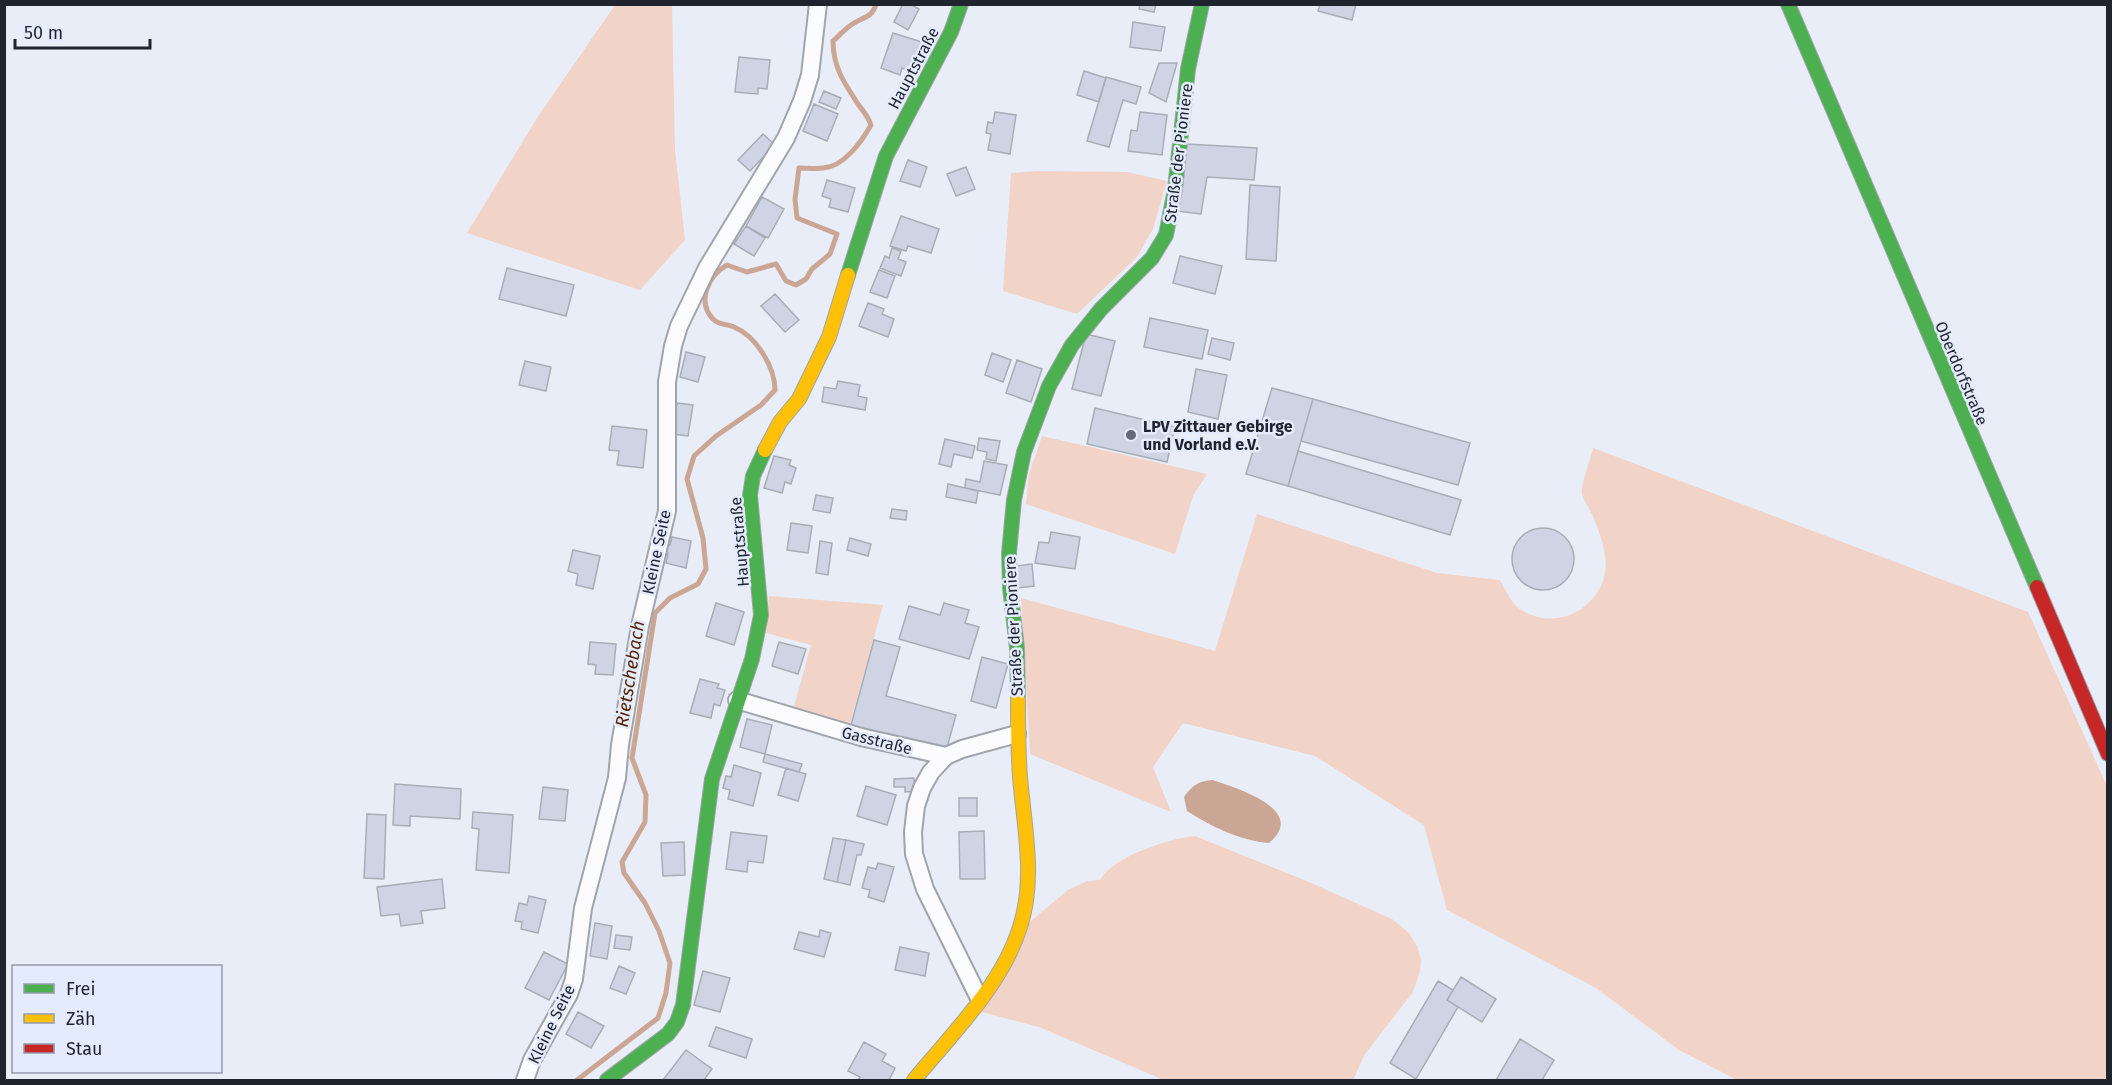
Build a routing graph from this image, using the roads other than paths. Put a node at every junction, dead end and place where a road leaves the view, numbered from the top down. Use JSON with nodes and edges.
{"nodes":[{"id":1,"x":818,"y":4,"type":"edge"},
{"id":2,"x":962,"y":4,"type":"edge"},
{"id":3,"x":1202,"y":4,"type":"edge"},
{"id":4,"x":1788,"y":4,"type":"edge"},
{"id":5,"x":737,"y":700,"type":"junction"},
{"id":6,"x":1017,"y":734,"type":"junction"},
{"id":7,"x":2108,"y":754,"type":"edge"},
{"id":8,"x":946,"y":756,"type":"junction"},
{"id":9,"x":979,"y":998,"type":"junction"},
{"id":10,"x":525,"y":1080,"type":"edge"},
{"id":11,"x":607,"y":1080,"type":"edge"},
{"id":12,"x":914,"y":1080,"type":"edge"}],
"edges":[{"from":1,"to":10,"type":"street","name":"Kleine Seite"},
{"from":2,"to":5,"type":"street","name":"Hauptstraße"},
{"from":3,"to":6,"type":"street","name":"Straße der Pioniere"},
{"from":4,"to":7,"type":"street","name":"Oberdorfstraße"},
{"from":5,"to":8,"type":"street","name":"Gasstraße"},
{"from":5,"to":11,"type":"street","name":"Hauptstraße"},
{"from":6,"to":8,"type":"street"},
{"from":6,"to":9,"type":"street","name":"Straße der Pioniere"},
{"from":8,"to":9,"type":"street"},
{"from":9,"to":12,"type":"street","name":"Straße der Pioniere"}]}
